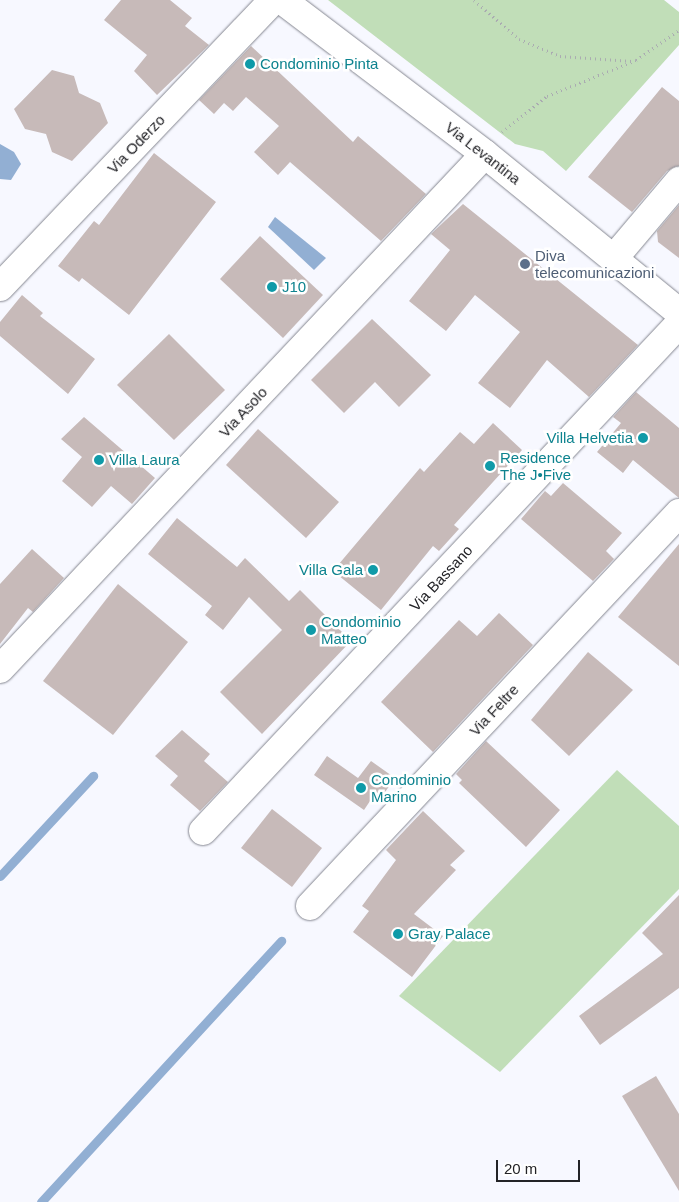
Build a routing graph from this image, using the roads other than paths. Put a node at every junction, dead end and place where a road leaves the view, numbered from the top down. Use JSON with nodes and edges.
{"nodes":[{"id":1,"x":273,"y":0,"type":"edge"},
{"id":2,"x":282,"y":0,"type":"edge"},
{"id":3,"x":491,"y":145,"type":"junction"},
{"id":4,"x":679,"y":181,"type":"edge"},
{"id":5,"x":614,"y":258,"type":"junction"},
{"id":6,"x":0,"y":287,"type":"edge"},
{"id":7,"x":679,"y":312,"type":"edge"},
{"id":8,"x":679,"y":324,"type":"edge"},
{"id":9,"x":679,"y":513,"type":"edge"},
{"id":10,"x":0,"y":669,"type":"edge"},
{"id":11,"x":203,"y":831,"type":"dead end"},
{"id":12,"x":310,"y":906,"type":"dead end"}],
"edges":[{"from":1,"to":6,"type":"street","name":"Via Oderzo"},
{"from":2,"to":3,"type":"street","name":"Via Levantina"},
{"from":3,"to":5,"type":"street","name":"Via Levantina"},
{"from":3,"to":10,"type":"street","name":"Via Asolo"},
{"from":4,"to":5,"type":"street"},
{"from":5,"to":7,"type":"street","name":"Via Levantina"},
{"from":8,"to":11,"type":"street","name":"Via Bassano"},
{"from":9,"to":12,"type":"street","name":"Via Feltre"}]}
